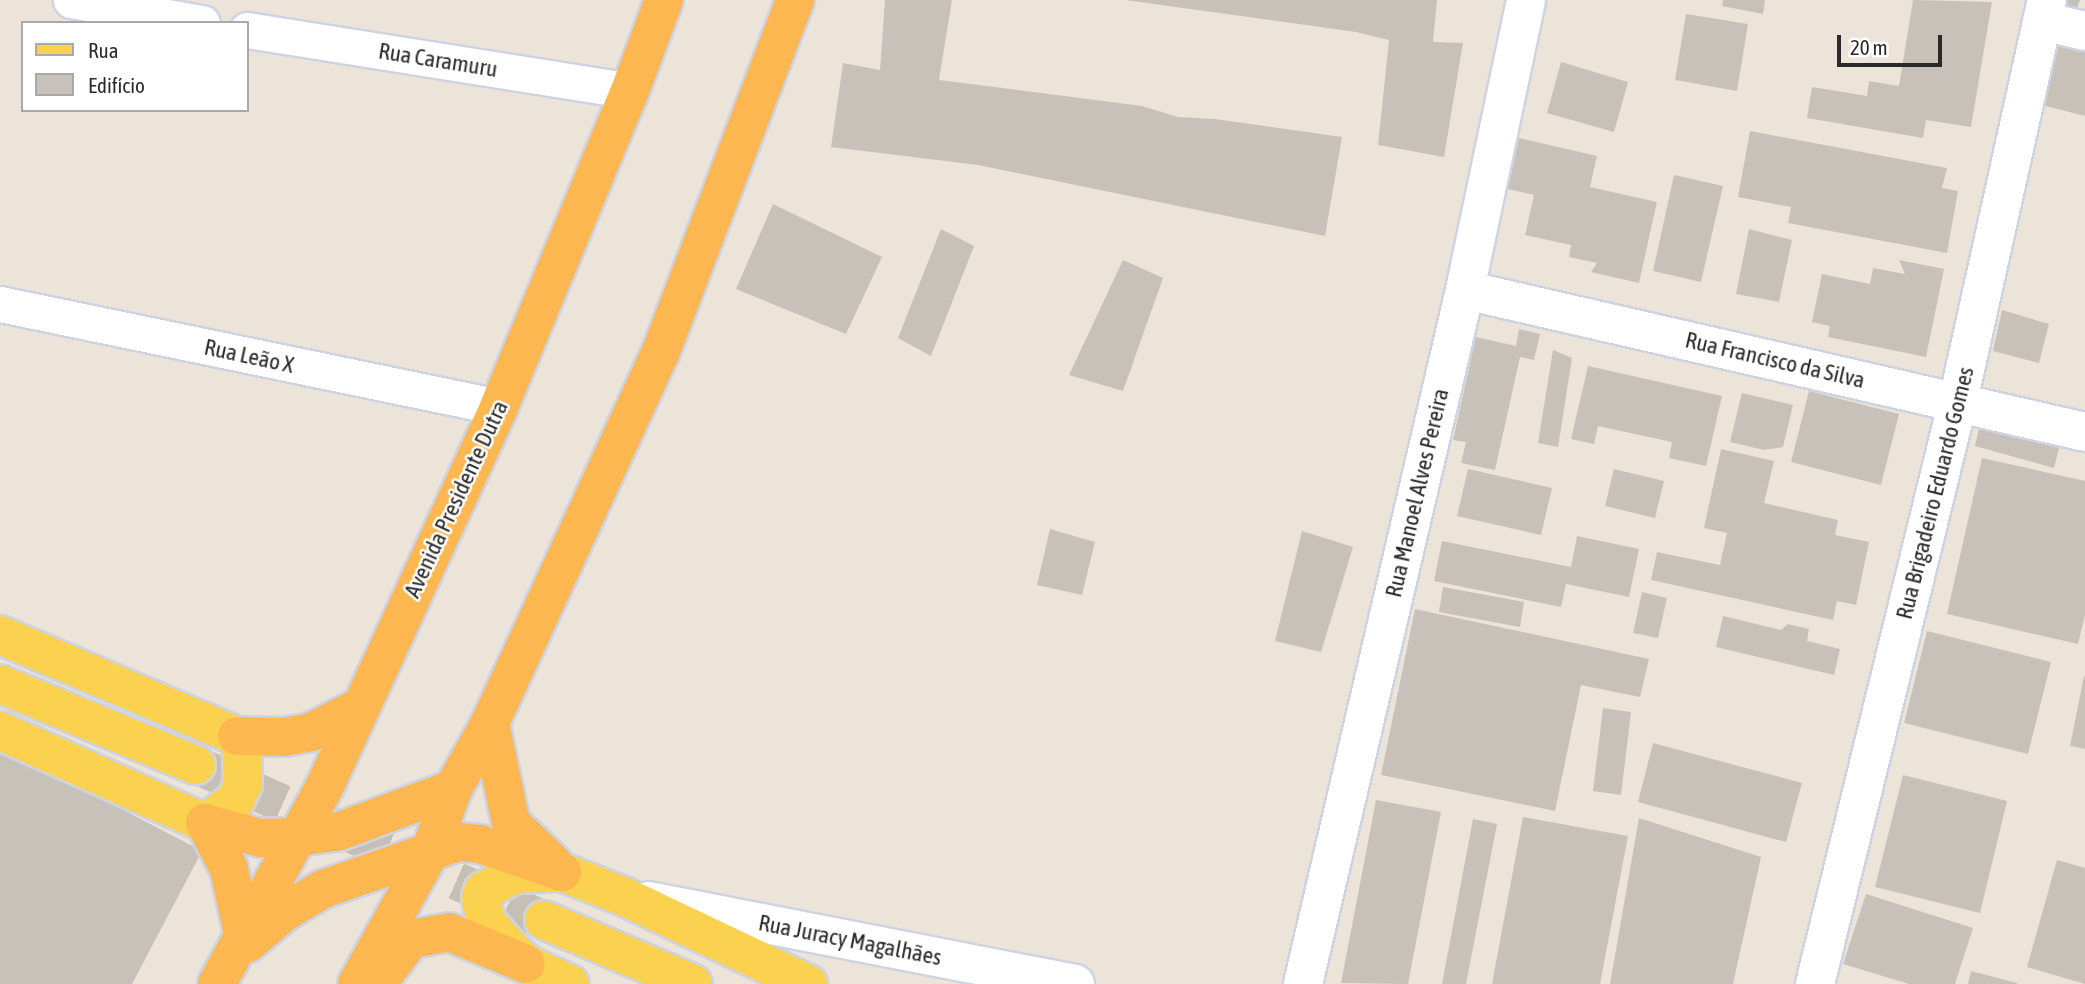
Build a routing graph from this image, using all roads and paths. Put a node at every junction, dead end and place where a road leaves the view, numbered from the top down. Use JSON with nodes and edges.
{"nodes":[{"id":1,"x":71,"y":0,"type":"edge"},
{"id":2,"x":664,"y":0,"type":"edge"},
{"id":3,"x":795,"y":0,"type":"edge"},
{"id":4,"x":1526,"y":0,"type":"edge"},
{"id":5,"x":122,"y":5,"type":"edge"},
{"id":6,"x":2045,"y":11,"type":"edge"},
{"id":7,"x":193,"y":21,"type":"edge"},
{"id":8,"x":248,"y":30,"type":"edge"},
{"id":9,"x":2085,"y":31,"type":"edge"},
{"id":10,"x":630,"y":91,"type":"junction"},
{"id":11,"x":1465,"y":290,"type":"junction"},
{"id":12,"x":0,"y":304,"type":"edge"},
{"id":13,"x":1958,"y":401,"type":"junction"},
{"id":14,"x":499,"y":407,"type":"junction"},
{"id":15,"x":2085,"y":432,"type":"edge"},
{"id":16,"x":0,"y":635,"type":"edge"},
{"id":17,"x":0,"y":684,"type":"edge"},
{"id":18,"x":360,"y":707,"type":"junction"},
{"id":19,"x":490,"y":723,"type":"junction"},
{"id":20,"x":0,"y":731,"type":"edge"},
{"id":21,"x":237,"y":736,"type":"junction"},
{"id":22,"x":196,"y":765,"type":"tunnel mouth"},
{"id":23,"x":453,"y":789,"type":"junction"},
{"id":24,"x":205,"y":823,"type":"junction"},
{"id":25,"x":298,"y":837,"type":"junction"},
{"id":26,"x":429,"y":854,"type":"junction"},
{"id":27,"x":562,"y":872,"type":"junction"},
{"id":28,"x":625,"y":897,"type":"junction"},
{"id":29,"x":544,"y":920,"type":"tunnel mouth"},
{"id":30,"x":231,"y":959,"type":"edge"},
{"id":31,"x":526,"y":964,"type":"junction"},
{"id":32,"x":357,"y":984,"type":"edge"},
{"id":33,"x":377,"y":984,"type":"edge"},
{"id":34,"x":570,"y":984,"type":"edge"},
{"id":35,"x":694,"y":984,"type":"edge"},
{"id":36,"x":808,"y":984,"type":"edge"},
{"id":37,"x":1075,"y":984,"type":"edge"},
{"id":38,"x":1303,"y":984,"type":"edge"},
{"id":39,"x":1815,"y":984,"type":"edge"}],
"edges":[{"from":1,"to":5,"type":"street"},
{"from":2,"to":10,"type":"highway","name":"Avenida Presidente Dutra"},
{"from":3,"to":19,"type":"highway"},
{"from":4,"to":11,"type":"street","name":"Rua Manoel Alves Pereira"},
{"from":5,"to":7,"type":"street"},
{"from":6,"to":9,"type":"street"},
{"from":6,"to":13,"type":"street","name":"Rua Brigadeiro Eduardo Gomes"},
{"from":8,"to":10,"type":"street","name":"Rua Caramuru"},
{"from":10,"to":14,"type":"highway","name":"Avenida Presidente Dutra"},
{"from":11,"to":13,"type":"street","name":"Rua Francisco da Silva"},
{"from":11,"to":38,"type":"street","name":"Rua Manoel Alves Pereira"},
{"from":12,"to":14,"type":"street","name":"Rua Leão X"},
{"from":13,"to":15,"type":"street","name":"Rua Francisco da Silva"},
{"from":13,"to":39,"type":"street","name":"Rua Brigadeiro Eduardo Gomes"},
{"from":14,"to":18,"type":"highway","name":"Avenida Presidente Dutra"},
{"from":16,"to":21,"type":"main road"},
{"from":17,"to":22,"type":"main road"},
{"from":18,"to":21,"type":"highway"},
{"from":18,"to":25,"type":"highway","name":"Avenida Presidente Dutra"},
{"from":19,"to":23,"type":"highway"},
{"from":19,"to":27,"type":"highway"},
{"from":20,"to":24,"type":"main road"},
{"from":21,"to":24,"type":"main road"},
{"from":23,"to":25,"type":"highway"},
{"from":23,"to":26,"type":"highway"},
{"from":24,"to":25,"type":"highway"},
{"from":24,"to":30,"type":"highway"},
{"from":25,"to":30,"type":"highway","name":"Avenida Presidente Dutra"},
{"from":26,"to":27,"type":"highway"},
{"from":26,"to":30,"type":"highway"},
{"from":26,"to":32,"type":"highway"},
{"from":27,"to":28,"type":"main road"},
{"from":27,"to":31,"type":"main road"},
{"from":28,"to":36,"type":"main road"},
{"from":28,"to":37,"type":"street","name":"Rua Juracy Magalhães"},
{"from":29,"to":35,"type":"main road"},
{"from":31,"to":33,"type":"highway"},
{"from":31,"to":34,"type":"main road"}]}
